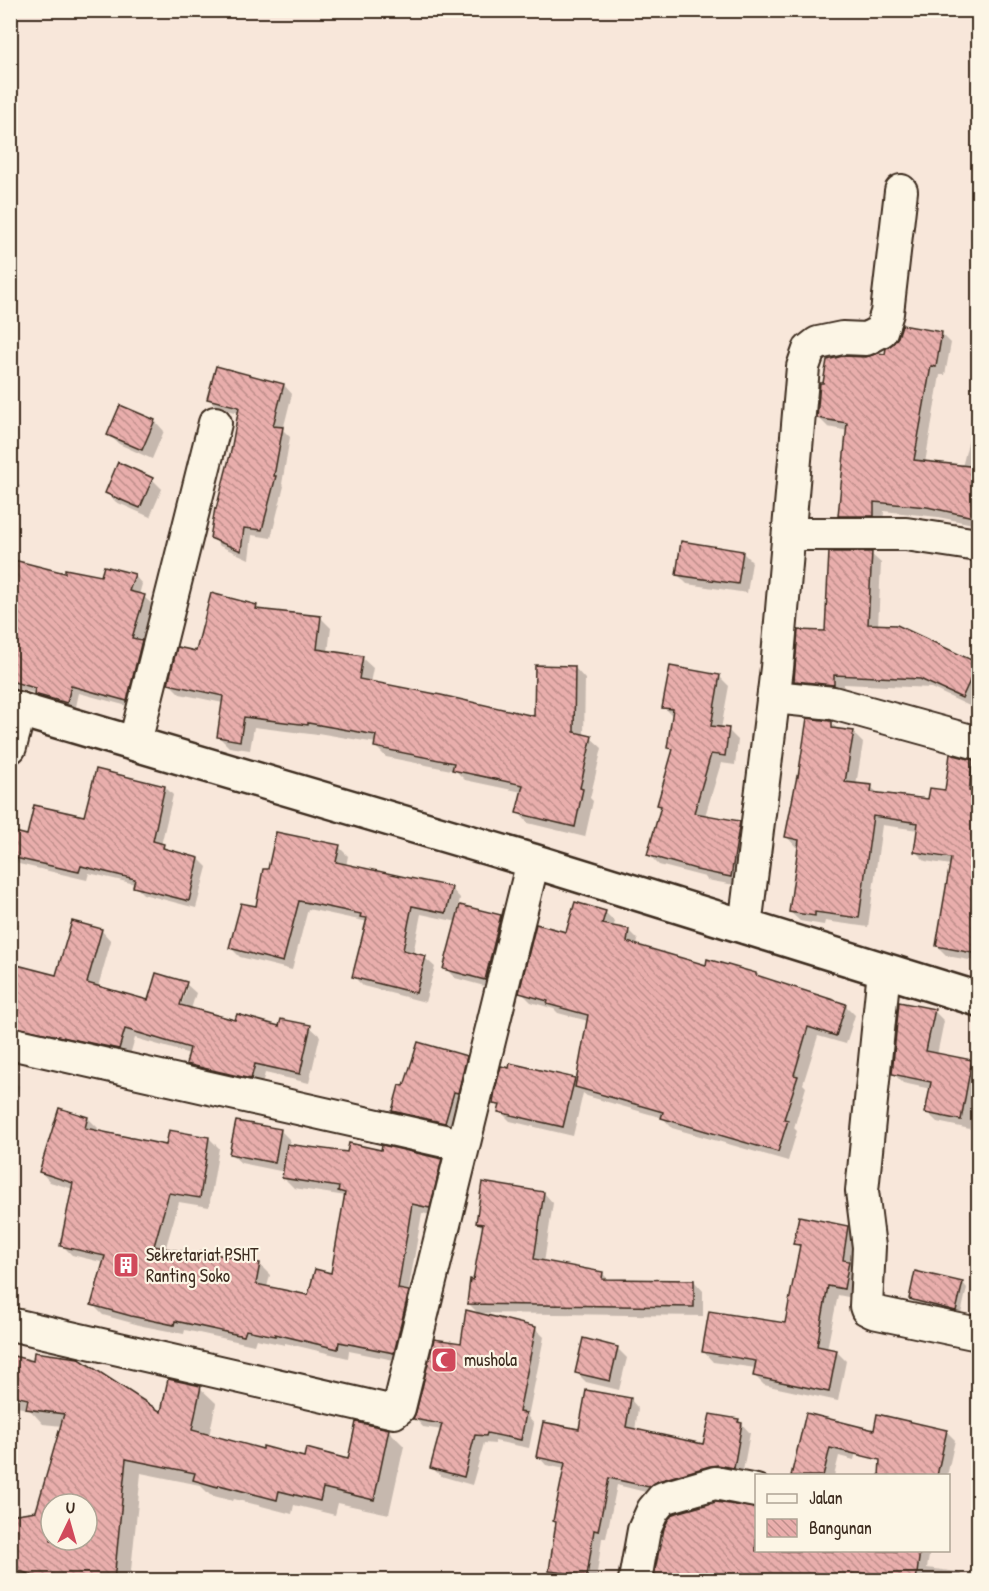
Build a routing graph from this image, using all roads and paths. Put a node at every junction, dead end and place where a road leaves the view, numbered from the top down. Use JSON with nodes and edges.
{"nodes":[{"id":1,"x":902,"y":191,"type":"dead end"},
{"id":2,"x":215,"y":423,"type":"dead end"},
{"id":3,"x":789,"y":534,"type":"junction"},
{"id":4,"x":978,"y":545,"type":"edge"},
{"id":5,"x":774,"y":697,"type":"junction"},
{"id":6,"x":15,"y":708,"type":"edge"},
{"id":7,"x":135,"y":742,"type":"junction"},
{"id":8,"x":978,"y":743,"type":"edge"},
{"id":9,"x":10,"y":747,"type":"edge"},
{"id":10,"x":533,"y":861,"type":"junction"},
{"id":11,"x":745,"y":927,"type":"junction"},
{"id":12,"x":884,"y":970,"type":"junction"},
{"id":13,"x":978,"y":999,"type":"edge"},
{"id":14,"x":10,"y":1043,"type":"edge"},
{"id":15,"x":462,"y":1145,"type":"junction"},
{"id":16,"x":10,"y":1324,"type":"edge"},
{"id":17,"x":978,"y":1334,"type":"edge"},
{"id":18,"x":755,"y":1491,"type":"edge"},
{"id":19,"x":635,"y":1581,"type":"edge"}],
"edges":[{"from":1,"to":3,"type":"street"},
{"from":2,"to":7,"type":"street"},
{"from":3,"to":4,"type":"street"},
{"from":3,"to":5,"type":"street"},
{"from":5,"to":8,"type":"street"},
{"from":5,"to":11,"type":"street"},
{"from":6,"to":7,"type":"street"},
{"from":6,"to":9,"type":"street"},
{"from":7,"to":10,"type":"street"},
{"from":10,"to":11,"type":"street"},
{"from":10,"to":15,"type":"street"},
{"from":11,"to":12,"type":"street"},
{"from":12,"to":13,"type":"street"},
{"from":12,"to":17,"type":"street"},
{"from":14,"to":15,"type":"street"},
{"from":15,"to":16,"type":"street"},
{"from":18,"to":19,"type":"street"}]}
